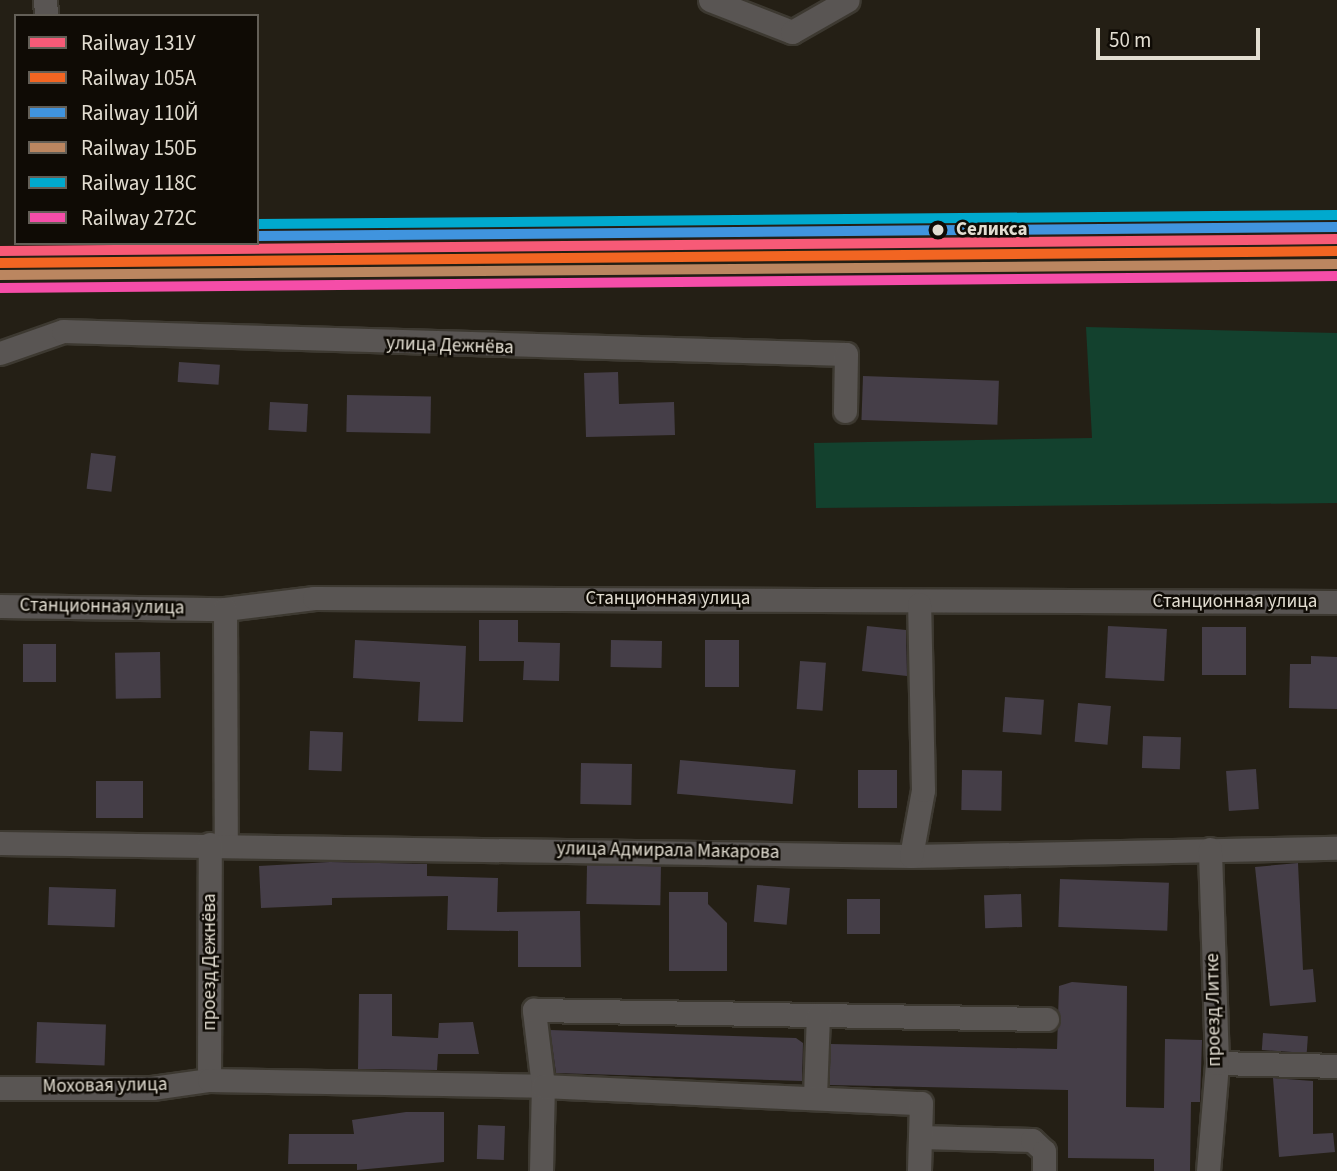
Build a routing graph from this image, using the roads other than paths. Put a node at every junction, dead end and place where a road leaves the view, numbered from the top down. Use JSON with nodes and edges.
{"nodes":[{"id":1,"x":710,"y":0,"type":"edge"},
{"id":2,"x":848,"y":0,"type":"edge"},
{"id":3,"x":0,"y":353,"type":"edge"},
{"id":4,"x":845,"y":411,"type":"dead end"},
{"id":5,"x":1337,"y":602,"type":"edge"},
{"id":6,"x":919,"y":604,"type":"junction"},
{"id":7,"x":0,"y":606,"type":"edge"},
{"id":8,"x":225,"y":608,"type":"junction"},
{"id":9,"x":0,"y":843,"type":"edge"},
{"id":10,"x":218,"y":843,"type":"junction"},
{"id":11,"x":1337,"y":848,"type":"edge"},
{"id":12,"x":1210,"y":849,"type":"junction"},
{"id":13,"x":911,"y":856,"type":"junction"},
{"id":14,"x":818,"y":1016,"type":"junction"},
{"id":15,"x":1047,"y":1019,"type":"dead end"},
{"id":16,"x":1217,"y":1063,"type":"junction"},
{"id":17,"x":1337,"y":1066,"type":"edge"},
{"id":18,"x":209,"y":1080,"type":"junction"},
{"id":19,"x":543,"y":1086,"type":"junction"},
{"id":20,"x":0,"y":1088,"type":"edge"},
{"id":21,"x":815,"y":1096,"type":"junction"},
{"id":22,"x":920,"y":1137,"type":"junction"},
{"id":23,"x":541,"y":1171,"type":"edge"},
{"id":24,"x":919,"y":1171,"type":"edge"},
{"id":25,"x":1044,"y":1171,"type":"edge"},
{"id":26,"x":1208,"y":1171,"type":"edge"}],
"edges":[{"from":1,"to":2,"type":"street"},
{"from":3,"to":4,"type":"street","name":"улица Дежнёва"},
{"from":5,"to":6,"type":"street","name":"Станционная улица"},
{"from":6,"to":8,"type":"street","name":"Станционная улица"},
{"from":6,"to":13,"type":"street"},
{"from":7,"to":8,"type":"street","name":"Станционная улица"},
{"from":8,"to":10,"type":"street","name":"проезд Дежнёва"},
{"from":9,"to":10,"type":"street","name":"улица Адмирала Макарова"},
{"from":10,"to":13,"type":"street","name":"улица Адмирала Макарова"},
{"from":10,"to":18,"type":"street","name":"проезд Дежнёва"},
{"from":11,"to":12,"type":"street","name":"улица Адмирала Макарова"},
{"from":12,"to":13,"type":"street","name":"улица Адмирала Макарова"},
{"from":12,"to":16,"type":"street","name":"проезд Литке"},
{"from":14,"to":15,"type":"street"},
{"from":14,"to":19,"type":"street"},
{"from":14,"to":21,"type":"street"},
{"from":16,"to":17,"type":"street"},
{"from":16,"to":26,"type":"street","name":"проезд Литке"},
{"from":18,"to":19,"type":"street","name":"Моховая улица"},
{"from":18,"to":20,"type":"street","name":"Моховая улица"},
{"from":19,"to":21,"type":"street","name":"Моховая улица"},
{"from":19,"to":23,"type":"street"},
{"from":21,"to":22,"type":"street","name":"Моховая улица"},
{"from":22,"to":24,"type":"street"},
{"from":22,"to":25,"type":"street"}]}
